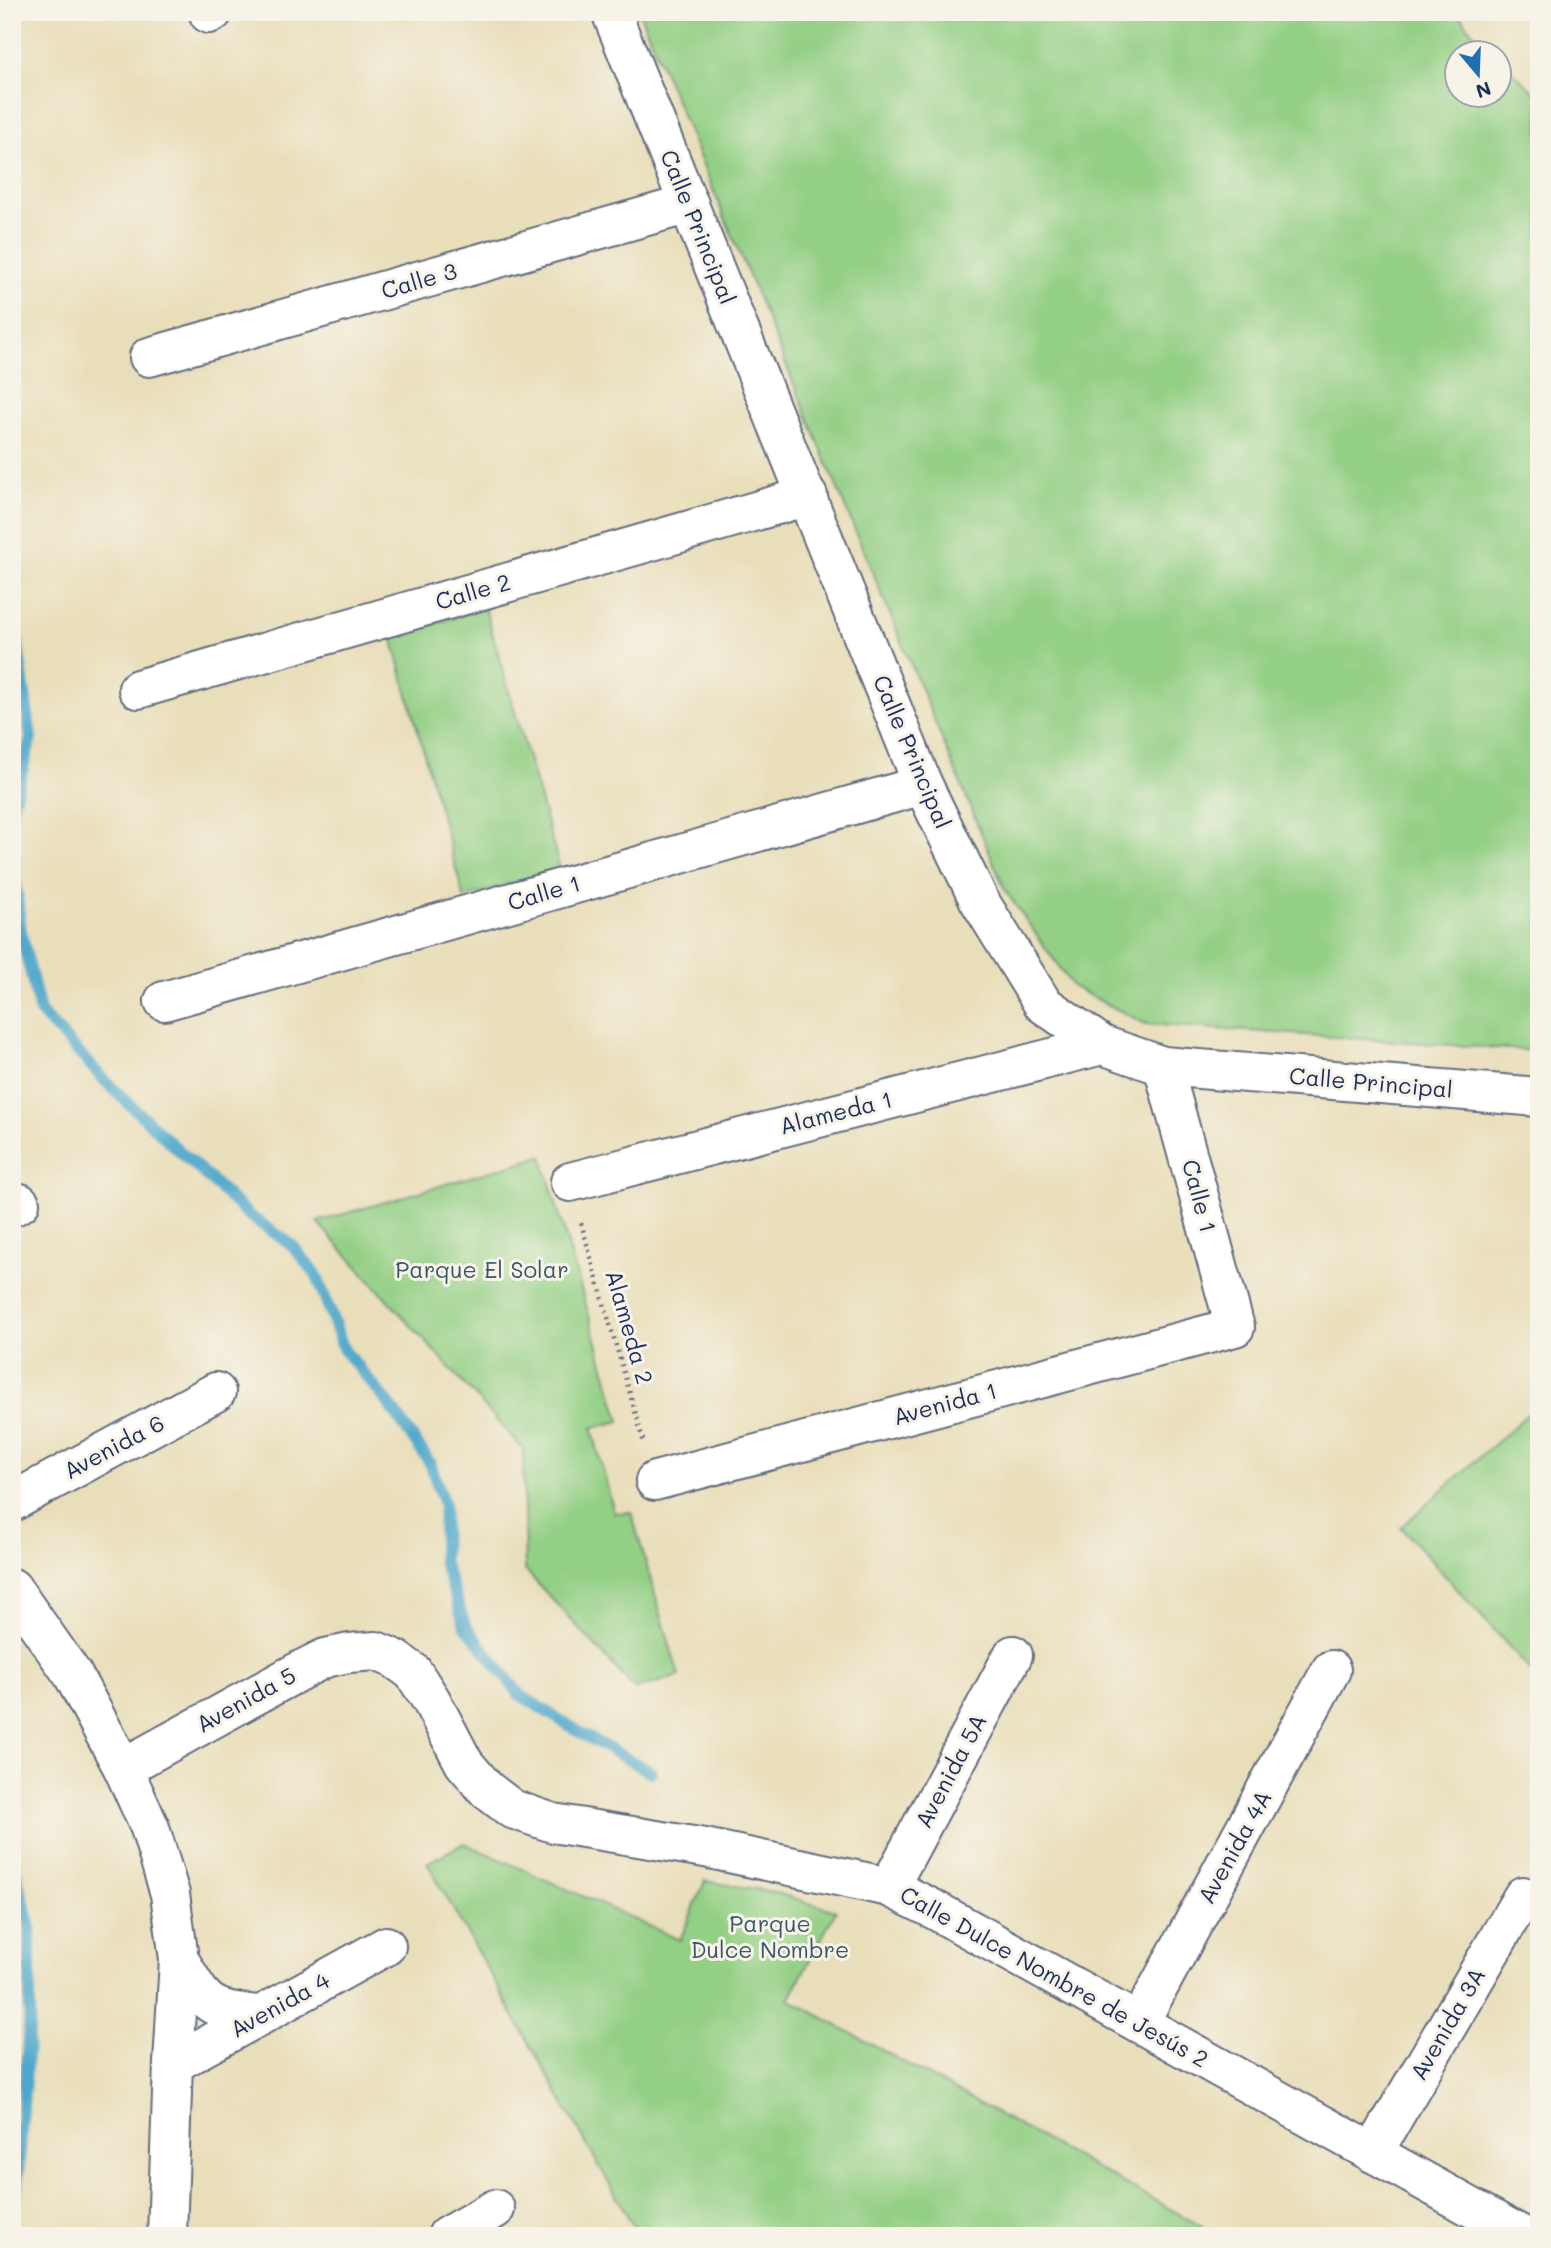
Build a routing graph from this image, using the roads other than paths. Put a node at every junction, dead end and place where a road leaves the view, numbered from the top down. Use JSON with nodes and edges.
{"nodes":[{"id":1,"x":611,"y":12,"type":"edge"},
{"id":2,"x":689,"y":204,"type":"junction"},
{"id":3,"x":149,"y":357,"type":"dead end"},
{"id":4,"x":808,"y":496,"type":"junction"},
{"id":5,"x":138,"y":689,"type":"dead end"},
{"id":6,"x":923,"y":785,"type":"junction"},
{"id":7,"x":164,"y":1001,"type":"dead end"},
{"id":8,"x":1102,"y":1045,"type":"junction"},
{"id":9,"x":1163,"y":1066,"type":"junction"},
{"id":10,"x":1539,"y":1097,"type":"edge"},
{"id":11,"x":570,"y":1182,"type":"road end"},
{"id":12,"x":1235,"y":1327,"type":"joint"},
{"id":13,"x":216,"y":1392,"type":"dead end"},
{"id":14,"x":655,"y":1481,"type":"road end"},
{"id":15,"x":12,"y":1502,"type":"edge"},
{"id":16,"x":12,"y":1588,"type":"edge"},
{"id":17,"x":376,"y":1651,"type":"joint"},
{"id":18,"x":1013,"y":1655,"type":"dead end"},
{"id":19,"x":1331,"y":1670,"type":"dead end"},
{"id":20,"x":123,"y":1768,"type":"junction"},
{"id":21,"x":889,"y":1887,"type":"junction"},
{"id":22,"x":1523,"y":1896,"type":"dead end"},
{"id":23,"x":386,"y":1946,"type":"dead end"},
{"id":24,"x":179,"y":1959,"type":"junction"},
{"id":25,"x":261,"y":2015,"type":"junction"},
{"id":26,"x":1139,"y":2023,"type":"junction"},
{"id":27,"x":173,"y":2064,"type":"junction"},
{"id":28,"x":1373,"y":2153,"type":"junction"},
{"id":29,"x":495,"y":2209,"type":"dead end"},
{"id":30,"x":167,"y":2236,"type":"edge"},
{"id":31,"x":447,"y":2236,"type":"edge"},
{"id":32,"x":1523,"y":2236,"type":"edge"}],
"edges":[{"from":1,"to":2,"type":"street","name":"Calle Principal"},
{"from":2,"to":3,"type":"street","name":"Calle 3"},
{"from":2,"to":4,"type":"street","name":"Calle Principal"},
{"from":4,"to":5,"type":"street","name":"Calle 2"},
{"from":4,"to":6,"type":"street","name":"Calle Principal"},
{"from":6,"to":7,"type":"street","name":"Calle 1"},
{"from":6,"to":8,"type":"street","name":"Calle Principal"},
{"from":8,"to":9,"type":"street","name":"Calle Principal"},
{"from":8,"to":11,"type":"street","name":"Alameda 1"},
{"from":9,"to":10,"type":"street","name":"Calle Principal"},
{"from":9,"to":12,"type":"street","name":"Calle 1"},
{"from":12,"to":14,"type":"street","name":"Avenida 1"},
{"from":13,"to":15,"type":"street","name":"Avenida 6"},
{"from":16,"to":20,"type":"street"},
{"from":17,"to":20,"type":"street","name":"Avenida 5"},
{"from":17,"to":21,"type":"street","name":"Calle Dulce Nombre de Jesús 2"},
{"from":18,"to":21,"type":"street","name":"Avenida 5A"},
{"from":19,"to":26,"type":"street","name":"Avenida 4A"},
{"from":20,"to":24,"type":"street"},
{"from":21,"to":26,"type":"street","name":"Calle Dulce Nombre de Jesús 2"},
{"from":22,"to":28,"type":"street","name":"Avenida 3A"},
{"from":23,"to":25,"type":"street","name":"Avenida 4"},
{"from":24,"to":25,"type":"street"},
{"from":24,"to":27,"type":"street"},
{"from":25,"to":27,"type":"street","name":"Avenida 4"},
{"from":26,"to":28,"type":"street","name":"Calle Dulce Nombre de Jesús 2"},
{"from":27,"to":30,"type":"street"},
{"from":28,"to":32,"type":"street","name":"Calle Dulce Nombre de Jesús 2"},
{"from":29,"to":31,"type":"street"}]}
